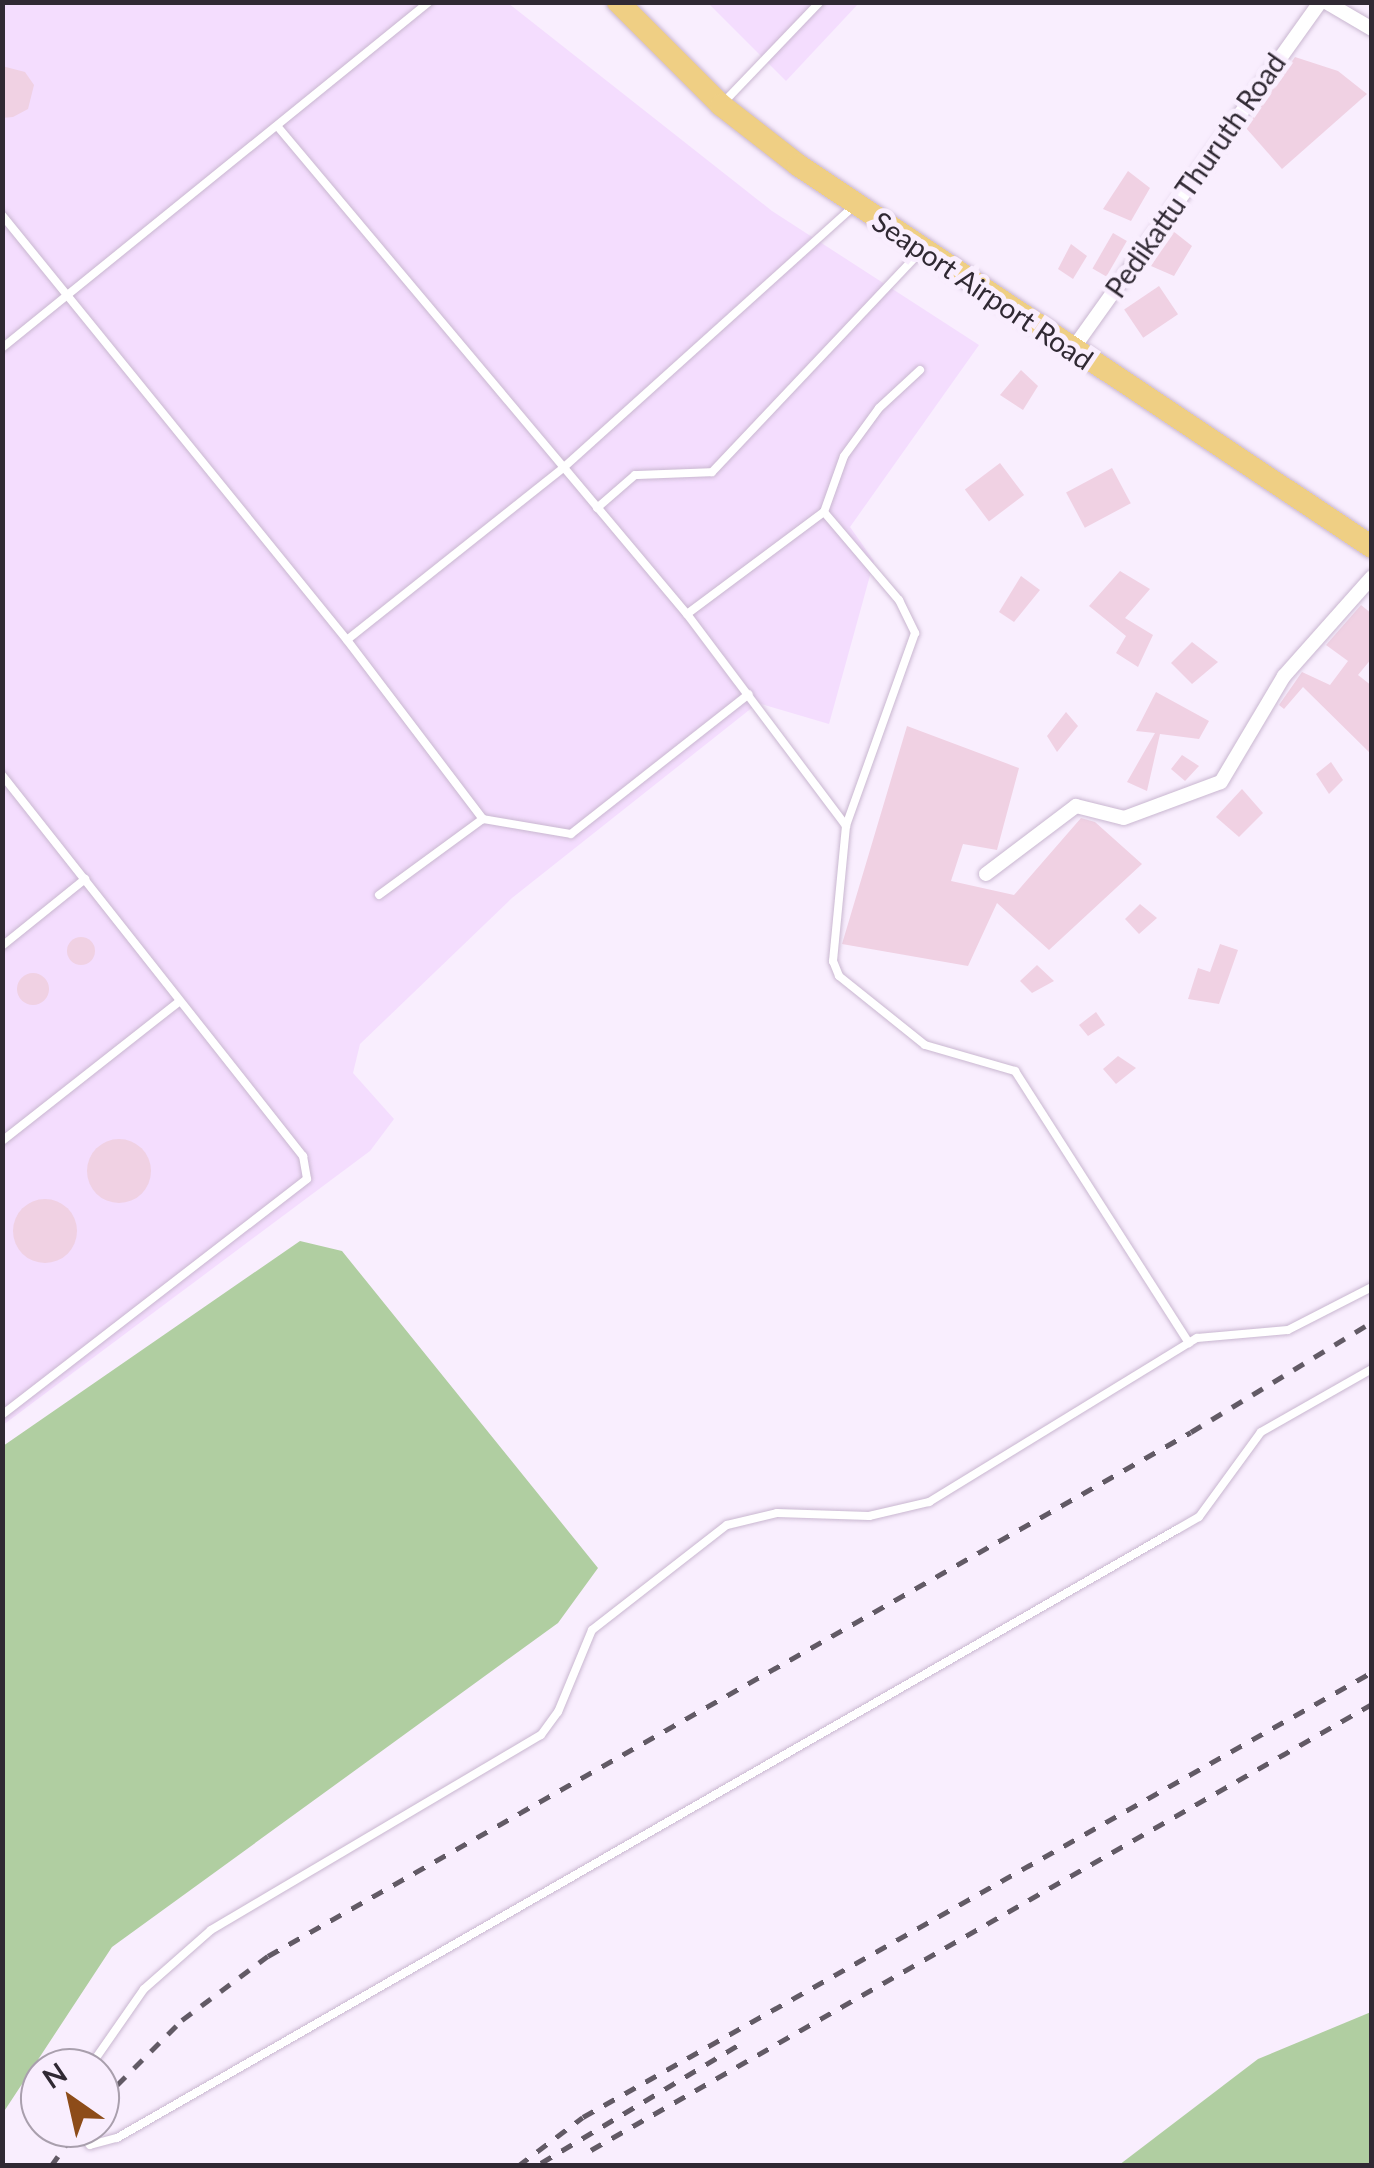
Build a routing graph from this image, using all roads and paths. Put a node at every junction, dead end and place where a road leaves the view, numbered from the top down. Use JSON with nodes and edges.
{"nodes":[{"id":1,"x":429,"y":2,"type":"edge"},
{"id":2,"x":618,"y":2,"type":"edge"},
{"id":3,"x":820,"y":2,"type":"edge"},
{"id":4,"x":1323,"y":2,"type":"edge"},
{"id":5,"x":1372,"y":29,"type":"edge"},
{"id":6,"x":722,"y":104,"type":"junction"},
{"id":7,"x":278,"y":126,"type":"junction"},
{"id":8,"x":856,"y":204,"type":"junction"},
{"id":9,"x":2,"y":215,"type":"edge"},
{"id":10,"x":922,"y":250,"type":"junction"},
{"id":11,"x":69,"y":296,"type":"junction"},
{"id":12,"x":2,"y":348,"type":"edge"},
{"id":13,"x":1072,"y":350,"type":"junction"},
{"id":14,"x":920,"y":370,"type":"dead end"},
{"id":15,"x":564,"y":468,"type":"junction"},
{"id":16,"x":597,"y":508,"type":"junction"},
{"id":17,"x":824,"y":512,"type":"junction"},
{"id":18,"x":1372,"y":547,"type":"edge"},
{"id":19,"x":1372,"y":577,"type":"edge"},
{"id":20,"x":687,"y":614,"type":"junction"},
{"id":21,"x":347,"y":640,"type":"junction"},
{"id":22,"x":748,"y":694,"type":"junction"},
{"id":23,"x":2,"y":775,"type":"edge"},
{"id":24,"x":483,"y":820,"type":"junction"},
{"id":25,"x":846,"y":826,"type":"junction"},
{"id":26,"x":986,"y":874,"type":"dead end"},
{"id":27,"x":85,"y":879,"type":"junction"},
{"id":28,"x":379,"y":895,"type":"dead end"},
{"id":29,"x":2,"y":946,"type":"edge"},
{"id":30,"x":180,"y":1002,"type":"junction"},
{"id":31,"x":2,"y":1142,"type":"edge"},
{"id":32,"x":1372,"y":1288,"type":"edge"},
{"id":33,"x":1189,"y":1343,"type":"junction"},
{"id":34,"x":1372,"y":1369,"type":"edge"},
{"id":35,"x":2,"y":1415,"type":"edge"},
{"id":36,"x":103,"y":2048,"type":"edge"},
{"id":37,"x":120,"y":2136,"type":"edge"}],
"edges":[{"from":1,"to":7,"type":"lane"},
{"from":2,"to":6,"type":"main road","name":"Seaport Airport Road"},
{"from":3,"to":6,"type":"lane"},
{"from":4,"to":5,"type":"street","name":"Pedikattu Thuruth Road"},
{"from":4,"to":13,"type":"street","name":"Pedikattu Thuruth Road"},
{"from":6,"to":8,"type":"main road","name":"Seaport Airport Road"},
{"from":7,"to":11,"type":"lane"},
{"from":7,"to":15,"type":"lane"},
{"from":8,"to":10,"type":"main road","name":"Seaport Airport Road"},
{"from":8,"to":15,"type":"lane"},
{"from":9,"to":11,"type":"lane"},
{"from":10,"to":13,"type":"main road","name":"Seaport Airport Road"},
{"from":10,"to":16,"type":"lane"},
{"from":11,"to":12,"type":"lane"},
{"from":11,"to":21,"type":"lane"},
{"from":13,"to":18,"type":"main road","name":"Seaport Airport Road"},
{"from":14,"to":17,"type":"lane"},
{"from":15,"to":16,"type":"lane"},
{"from":15,"to":21,"type":"lane"},
{"from":16,"to":20,"type":"lane"},
{"from":17,"to":20,"type":"lane"},
{"from":17,"to":25,"type":"lane"},
{"from":19,"to":26,"type":"street"},
{"from":20,"to":22,"type":"lane"},
{"from":21,"to":24,"type":"lane"},
{"from":22,"to":24,"type":"lane"},
{"from":22,"to":25,"type":"lane"},
{"from":23,"to":27,"type":"lane"},
{"from":24,"to":28,"type":"lane"},
{"from":25,"to":33,"type":"lane"},
{"from":27,"to":29,"type":"lane"},
{"from":27,"to":30,"type":"lane"},
{"from":30,"to":31,"type":"lane"},
{"from":30,"to":35,"type":"lane"},
{"from":32,"to":33,"type":"lane"},
{"from":33,"to":36,"type":"lane"},
{"from":34,"to":37,"type":"lane"}]}
